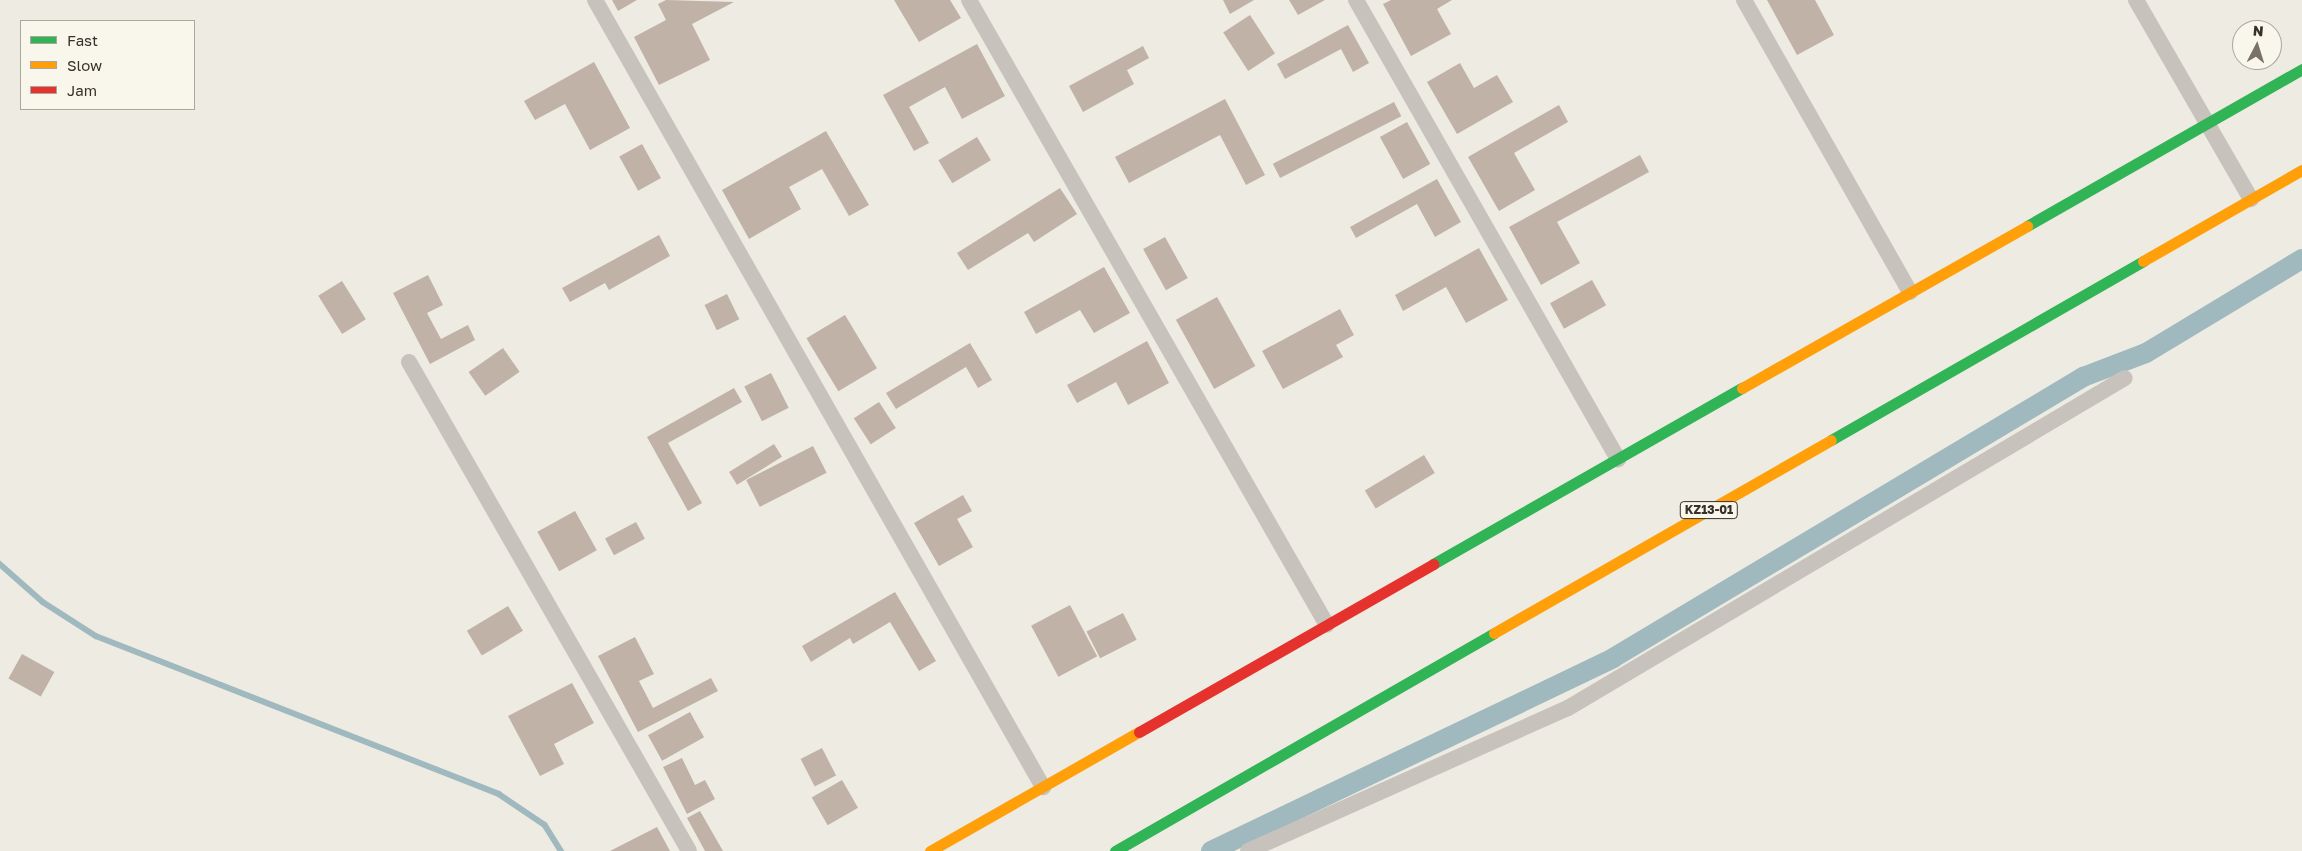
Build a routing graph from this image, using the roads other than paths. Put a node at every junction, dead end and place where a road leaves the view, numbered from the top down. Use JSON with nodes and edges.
{"nodes":[{"id":1,"x":595,"y":0,"type":"edge"},
{"id":2,"x":969,"y":0,"type":"edge"},
{"id":3,"x":1356,"y":0,"type":"edge"},
{"id":4,"x":1744,"y":0,"type":"edge"},
{"id":5,"x":2136,"y":0,"type":"edge"},
{"id":6,"x":2302,"y":69,"type":"edge"},
{"id":7,"x":2207,"y":123,"type":"junction"},
{"id":8,"x":2302,"y":170,"type":"edge"},
{"id":9,"x":2251,"y":200,"type":"junction"},
{"id":10,"x":1910,"y":292,"type":"junction"},
{"id":11,"x":409,"y":362,"type":"dead end"},
{"id":12,"x":2125,"y":378,"type":"dead end"},
{"id":13,"x":1618,"y":459,"type":"junction"},
{"id":14,"x":1327,"y":624,"type":"junction"},
{"id":15,"x":1043,"y":786,"type":"junction"},
{"id":16,"x":689,"y":851,"type":"edge"},
{"id":17,"x":930,"y":851,"type":"edge"},
{"id":18,"x":1115,"y":851,"type":"edge"},
{"id":19,"x":1248,"y":851,"type":"edge"}],
"edges":[{"from":1,"to":15,"type":"street"},
{"from":2,"to":14,"type":"street"},
{"from":3,"to":13,"type":"street"},
{"from":4,"to":10,"type":"street"},
{"from":5,"to":7,"type":"street"},
{"from":6,"to":7,"type":"main road"},
{"from":7,"to":9,"type":"street"},
{"from":7,"to":10,"type":"main road"},
{"from":8,"to":9,"type":"main road","number":"KZ13-01"},
{"from":9,"to":18,"type":"main road","number":"KZ13-01"},
{"from":10,"to":13,"type":"main road"},
{"from":11,"to":16,"type":"street"},
{"from":12,"to":19,"type":"street"},
{"from":13,"to":14,"type":"main road"},
{"from":14,"to":15,"type":"main road"},
{"from":15,"to":17,"type":"main road"}]}
